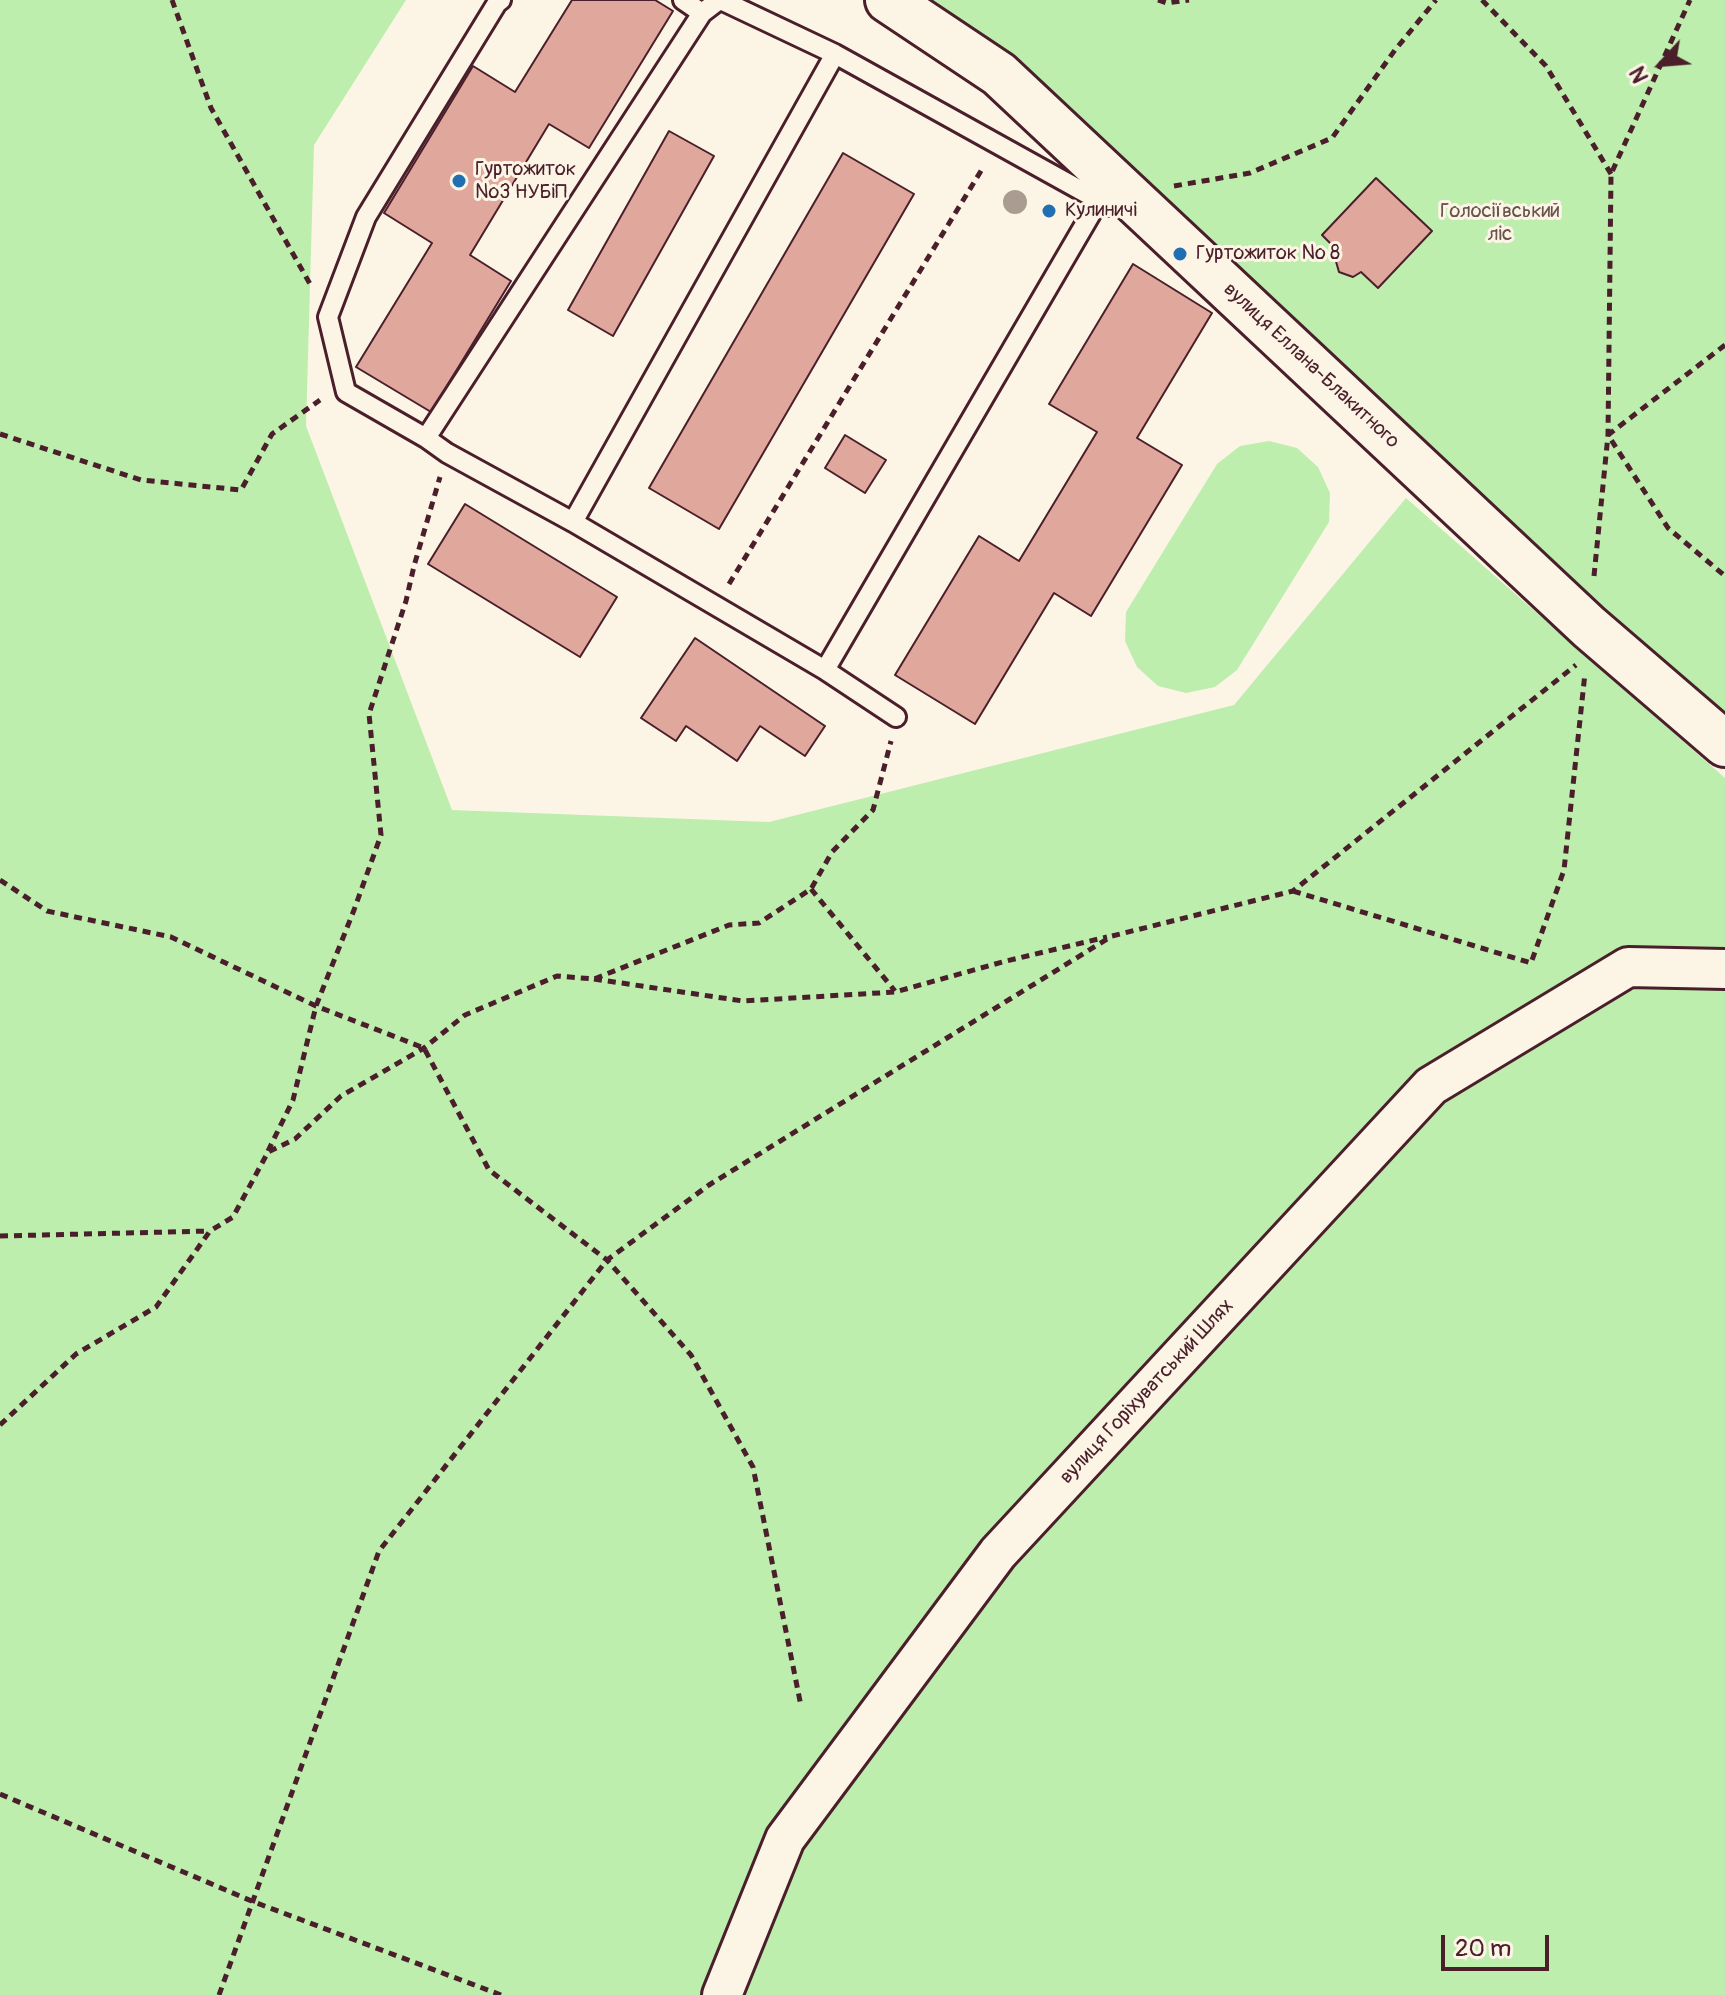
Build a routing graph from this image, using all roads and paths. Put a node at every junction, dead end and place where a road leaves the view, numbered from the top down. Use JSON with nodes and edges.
{"nodes":[{"id":1,"x":172,"y":0,"type":"edge"},
{"id":2,"x":501,"y":0,"type":"edge"},
{"id":3,"x":683,"y":0,"type":"edge"},
{"id":4,"x":720,"y":0,"type":"edge"},
{"id":5,"x":888,"y":0,"type":"edge"},
{"id":6,"x":1158,"y":0,"type":"edge"},
{"id":7,"x":1189,"y":0,"type":"edge"},
{"id":8,"x":1436,"y":0,"type":"edge"},
{"id":9,"x":1482,"y":0,"type":"edge"},
{"id":10,"x":1690,"y":0,"type":"edge"},
{"id":11,"x":702,"y":13,"type":"junction"},
{"id":12,"x":835,"y":54,"type":"junction"},
{"id":13,"x":997,"y":144,"type":"junction"},
{"id":14,"x":1611,"y":174,"type":"junction"},
{"id":15,"x":1113,"y":197,"type":"junction"},
{"id":16,"x":328,"y":317,"type":"junction"},
{"id":17,"x":1725,"y":345,"type":"edge"},
{"id":18,"x":321,"y":400,"type":"dead end"},
{"id":19,"x":0,"y":434,"type":"edge"},
{"id":20,"x":1608,"y":435,"type":"junction"},
{"id":21,"x":426,"y":438,"type":"junction"},
{"id":22,"x":447,"y":453,"type":"junction"},
{"id":23,"x":573,"y":522,"type":"junction"},
{"id":24,"x":1725,"y":576,"type":"edge"},
{"id":25,"x":716,"y":606,"type":"junction"},
{"id":26,"x":1588,"y":642,"type":"junction"},
{"id":27,"x":825,"y":670,"type":"junction"},
{"id":28,"x":896,"y":717,"type":"joint"},
{"id":29,"x":1725,"y":744,"type":"edge"},
{"id":30,"x":0,"y":880,"type":"edge"},
{"id":31,"x":811,"y":889,"type":"junction"},
{"id":32,"x":1293,"y":891,"type":"junction"},
{"id":33,"x":1112,"y":936,"type":"junction"},
{"id":34,"x":1725,"y":969,"type":"edge"},
{"id":35,"x":594,"y":979,"type":"junction"},
{"id":36,"x":895,"y":992,"type":"junction"},
{"id":37,"x":316,"y":1006,"type":"junction"},
{"id":38,"x":424,"y":1048,"type":"junction"},
{"id":39,"x":268,"y":1152,"type":"junction"},
{"id":40,"x":210,"y":1231,"type":"junction"},
{"id":41,"x":0,"y":1236,"type":"edge"},
{"id":42,"x":607,"y":1260,"type":"junction"},
{"id":43,"x":0,"y":1425,"type":"edge"},
{"id":44,"x":801,"y":1706,"type":"dead end"},
{"id":45,"x":0,"y":1794,"type":"edge"},
{"id":46,"x":254,"y":1902,"type":"junction"},
{"id":47,"x":219,"y":1995,"type":"edge"},
{"id":48,"x":501,"y":1995,"type":"edge"},
{"id":49,"x":722,"y":1995,"type":"edge"}],
"edges":[{"from":1,"to":16,"type":"path"},
{"from":2,"to":16,"type":"lane"},
{"from":3,"to":11,"type":"lane"},
{"from":4,"to":11,"type":"lane"},
{"from":4,"to":12,"type":"lane"},
{"from":5,"to":15,"type":"street","name":"вулиця Еллана-Блакитного"},
{"from":6,"to":7,"type":"path"},
{"from":8,"to":15,"type":"path"},
{"from":9,"to":14,"type":"path"},
{"from":10,"to":14,"type":"path"},
{"from":11,"to":21,"type":"lane"},
{"from":12,"to":13,"type":"lane"},
{"from":12,"to":23,"type":"lane"},
{"from":13,"to":15,"type":"lane"},
{"from":13,"to":25,"type":"path"},
{"from":14,"to":20,"type":"path"},
{"from":15,"to":26,"type":"street","name":"вулиця Еллана-Блакитного"},
{"from":15,"to":27,"type":"lane"},
{"from":16,"to":21,"type":"lane"},
{"from":17,"to":20,"type":"path"},
{"from":18,"to":19,"type":"path"},
{"from":20,"to":24,"type":"path"},
{"from":20,"to":26,"type":"path"},
{"from":21,"to":22,"type":"lane"},
{"from":22,"to":23,"type":"lane"},
{"from":22,"to":37,"type":"path"},
{"from":23,"to":25,"type":"lane"},
{"from":25,"to":27,"type":"lane"},
{"from":26,"to":29,"type":"street","name":"вулиця Еллана-Блакитного"},
{"from":26,"to":32,"type":"path"},
{"from":26,"to":32,"type":"path"},
{"from":27,"to":28,"type":"lane"},
{"from":28,"to":31,"type":"path"},
{"from":30,"to":37,"type":"path"},
{"from":31,"to":35,"type":"path"},
{"from":31,"to":36,"type":"path"},
{"from":32,"to":33,"type":"path"},
{"from":33,"to":36,"type":"path"},
{"from":33,"to":42,"type":"path"},
{"from":34,"to":49,"type":"street","name":"вулиця Горіхуватський Шлях"},
{"from":35,"to":36,"type":"path"},
{"from":35,"to":38,"type":"path"},
{"from":37,"to":38,"type":"path"},
{"from":37,"to":39,"type":"path"},
{"from":38,"to":39,"type":"path"},
{"from":38,"to":42,"type":"path"},
{"from":39,"to":40,"type":"path"},
{"from":40,"to":41,"type":"path"},
{"from":40,"to":43,"type":"path"},
{"from":42,"to":44,"type":"path"},
{"from":42,"to":46,"type":"path"},
{"from":45,"to":46,"type":"path"},
{"from":46,"to":47,"type":"path"},
{"from":46,"to":48,"type":"path"}]}
